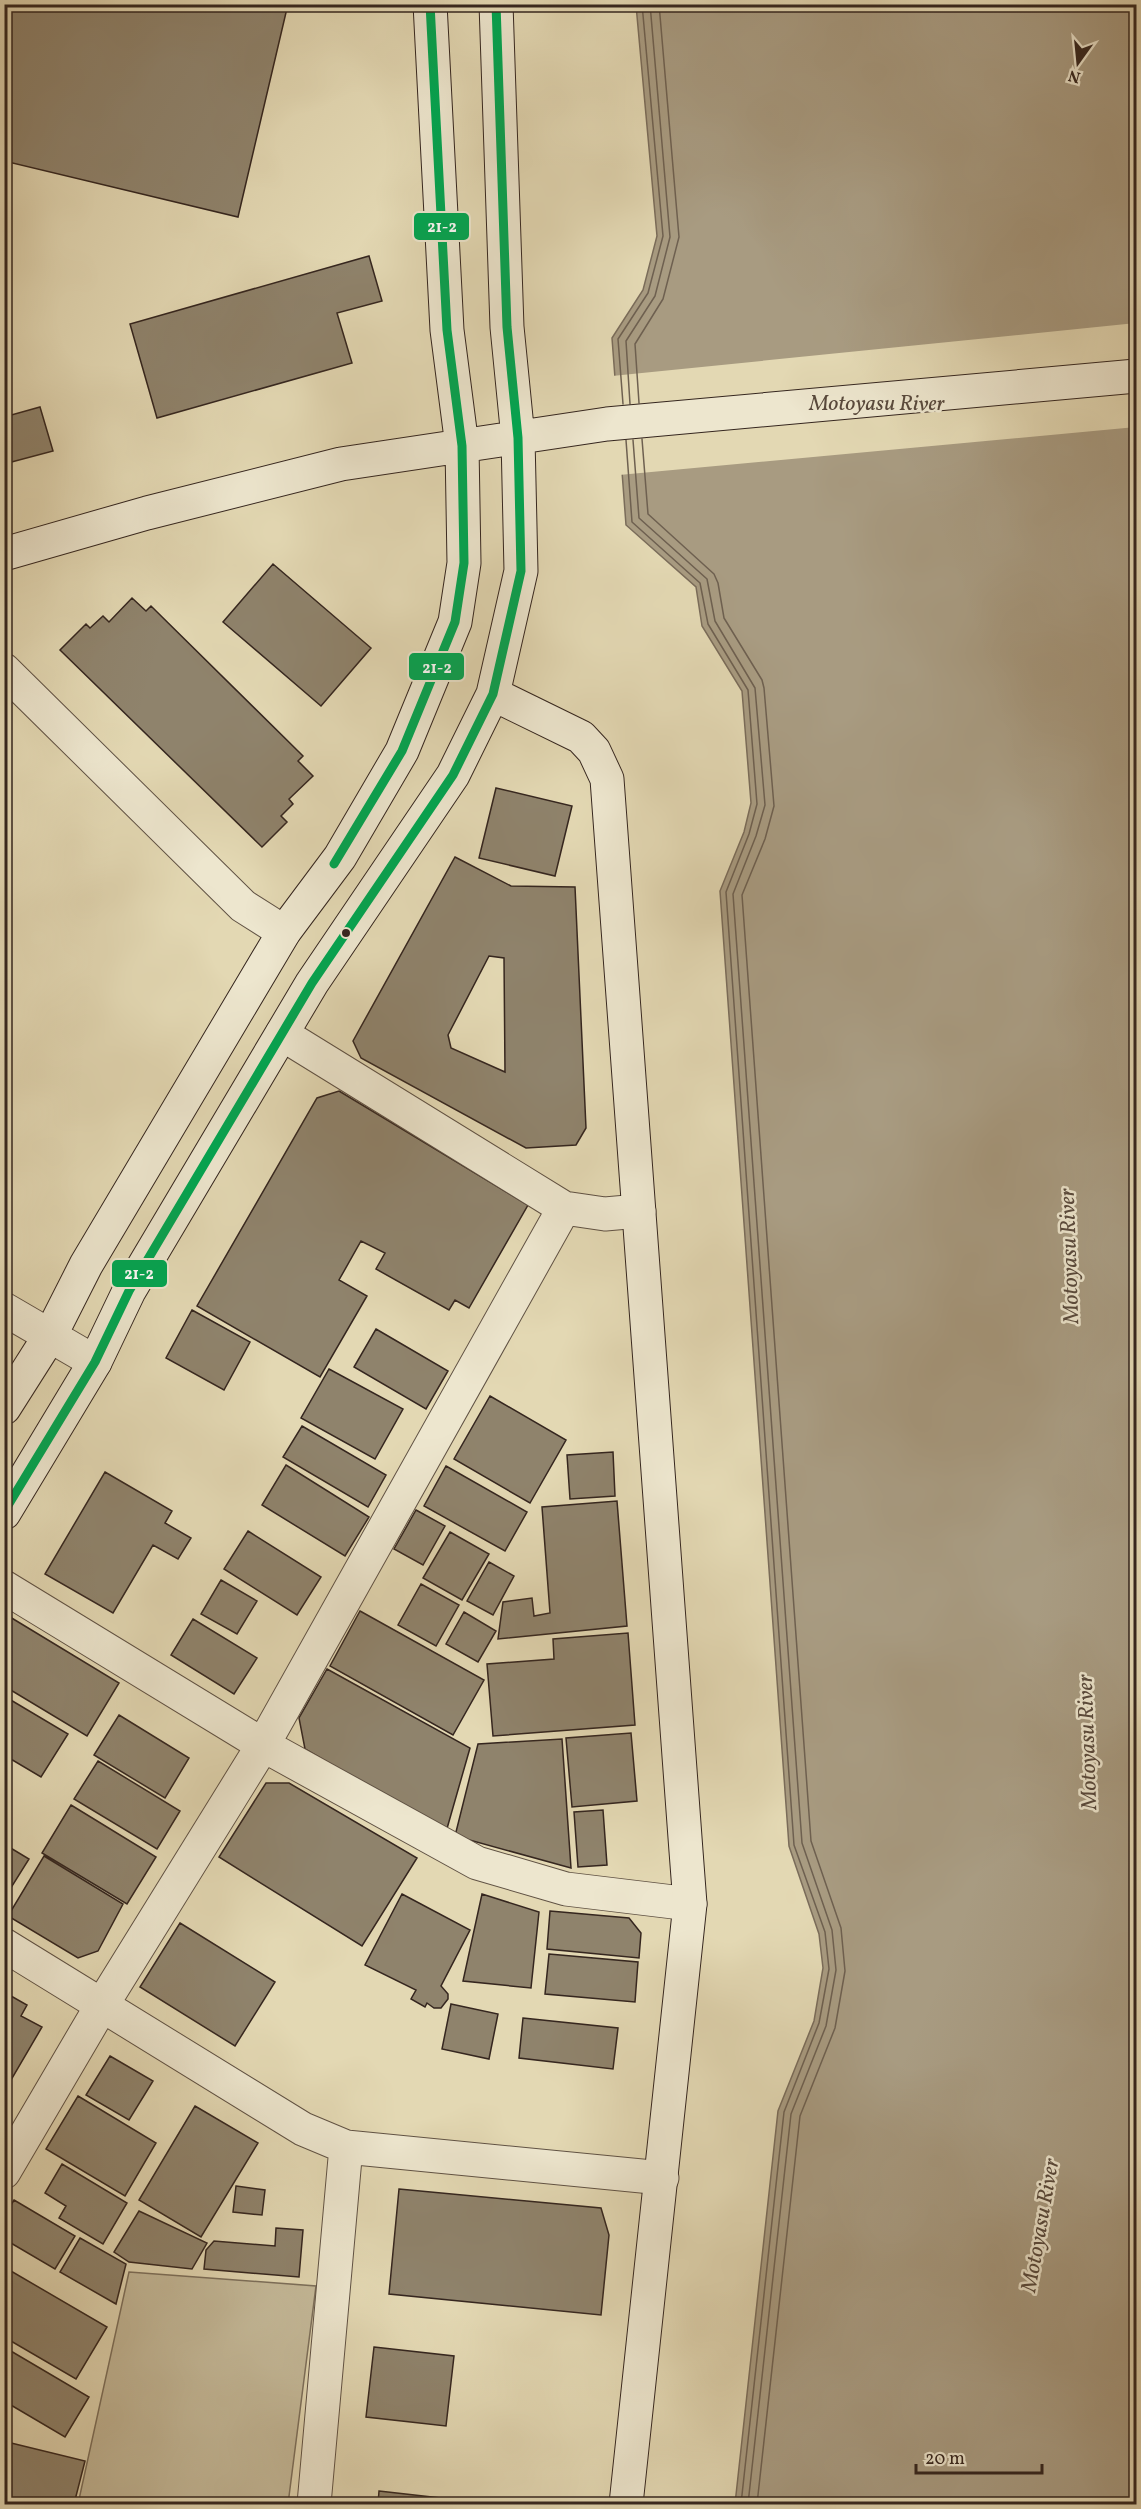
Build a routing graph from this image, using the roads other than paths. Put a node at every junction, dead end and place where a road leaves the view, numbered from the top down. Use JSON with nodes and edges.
{"nodes":[{"id":1,"x":430,"y":4,"type":"edge"},
{"id":2,"x":496,"y":4,"type":"edge"},
{"id":3,"x":1137,"y":376,"type":"edge"},
{"id":4,"x":518,"y":438,"type":"junction"},
{"id":5,"x":462,"y":446,"type":"junction"},
{"id":6,"x":4,"y":554,"type":"edge"},
{"id":7,"x":4,"y":670,"type":"edge"},
{"id":8,"x":493,"y":694,"type":"junction"},
{"id":9,"x":284,"y":932,"type":"junction"},
{"id":10,"x":282,"y":1034,"type":"junction"},
{"id":11,"x":564,"y":1208,"type":"junction"},
{"id":12,"x":639,"y":1211,"type":"junction"},
{"id":13,"x":4,"y":1309,"type":"edge"},
{"id":14,"x":51,"y":1334,"type":"junction"},
{"id":15,"x":95,"y":1362,"type":"junction"},
{"id":16,"x":4,"y":1408,"type":"edge"},
{"id":17,"x":4,"y":1513,"type":"edge"},
{"id":18,"x":4,"y":1587,"type":"edge"},
{"id":19,"x":263,"y":1745,"type":"junction"},
{"id":20,"x":690,"y":1904,"type":"junction"},
{"id":21,"x":4,"y":1945,"type":"edge"},
{"id":22,"x":102,"y":2004,"type":"junction"},
{"id":23,"x":346,"y":2147,"type":"junction"},
{"id":24,"x":4,"y":2172,"type":"edge"},
{"id":25,"x":662,"y":2178,"type":"junction"},
{"id":26,"x":314,"y":2505,"type":"edge"},
{"id":27,"x":626,"y":2505,"type":"edge"}],
"edges":[{"from":1,"to":5,"type":"street"},
{"from":2,"to":4,"type":"street"},
{"from":3,"to":4,"type":"street"},
{"from":4,"to":5,"type":"street"},
{"from":4,"to":8,"type":"street"},
{"from":5,"to":6,"type":"street"},
{"from":5,"to":9,"type":"street"},
{"from":7,"to":9,"type":"street"},
{"from":8,"to":10,"type":"street"},
{"from":8,"to":12,"type":"street"},
{"from":9,"to":14,"type":"street"},
{"from":10,"to":11,"type":"street"},
{"from":10,"to":15,"type":"street"},
{"from":11,"to":12,"type":"street"},
{"from":11,"to":19,"type":"street"},
{"from":12,"to":20,"type":"street"},
{"from":13,"to":14,"type":"street"},
{"from":14,"to":15,"type":"street"},
{"from":14,"to":16,"type":"street"},
{"from":15,"to":17,"type":"street"},
{"from":18,"to":19,"type":"street"},
{"from":19,"to":20,"type":"street"},
{"from":19,"to":22,"type":"street"},
{"from":20,"to":25,"type":"street"},
{"from":21,"to":22,"type":"street"},
{"from":22,"to":23,"type":"street"},
{"from":22,"to":24,"type":"street"},
{"from":23,"to":25,"type":"street"},
{"from":23,"to":26,"type":"street"},
{"from":25,"to":27,"type":"street"}]}
